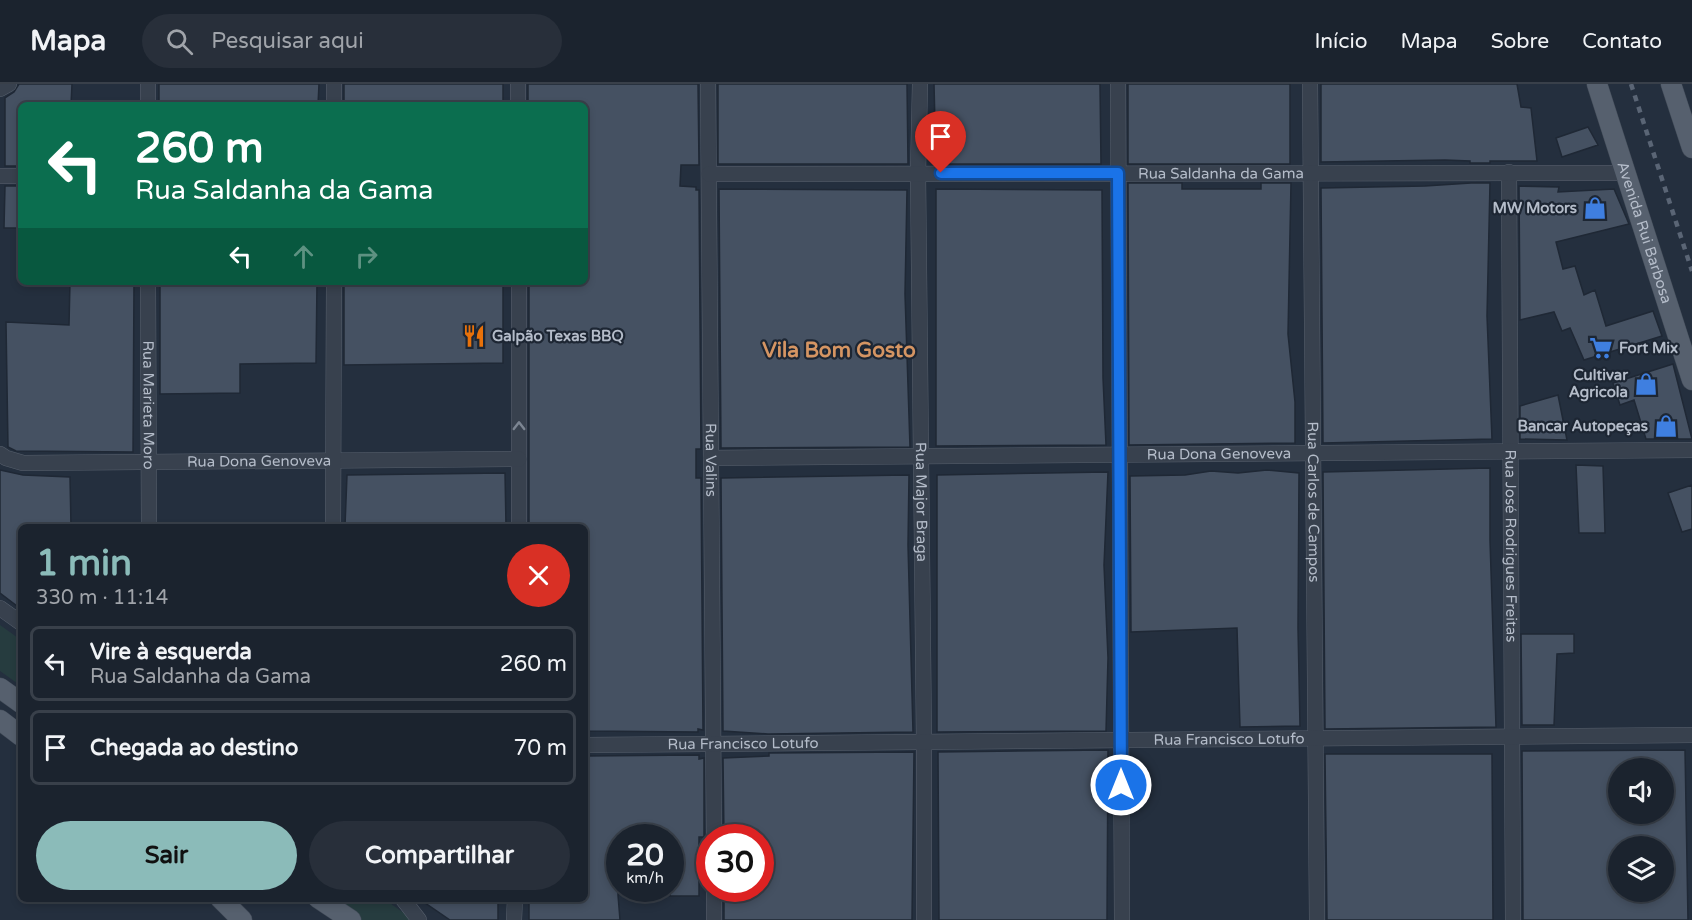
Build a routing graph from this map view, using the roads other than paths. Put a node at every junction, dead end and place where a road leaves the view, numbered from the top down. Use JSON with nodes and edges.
{"nodes":[{"id":1,"x":9,"y":84,"type":"edge"},
{"id":2,"x":148,"y":84,"type":"edge"},
{"id":3,"x":334,"y":84,"type":"edge"},
{"id":4,"x":518,"y":84,"type":"edge"},
{"id":5,"x":708,"y":84,"type":"edge"},
{"id":6,"x":920,"y":84,"type":"edge"},
{"id":7,"x":1118,"y":84,"type":"edge"},
{"id":8,"x":1310,"y":84,"type":"edge"},
{"id":9,"x":1597,"y":84,"type":"edge"},
{"id":10,"x":1671,"y":84,"type":"edge"},
{"id":11,"x":0,"y":89,"type":"edge"},
{"id":12,"x":148,"y":102,"type":"edge"},
{"id":13,"x":334,"y":102,"type":"edge"},
{"id":14,"x":518,"y":102,"type":"edge"},
{"id":15,"x":1692,"y":148,"type":"edge"},
{"id":16,"x":1311,"y":172,"type":"junction"},
{"id":17,"x":1509,"y":172,"type":"junction"},
{"id":18,"x":918,"y":173,"type":"junction"},
{"id":19,"x":1118,"y":173,"type":"junction"},
{"id":20,"x":1626,"y":173,"type":"junction"},
{"id":21,"x":709,"y":174,"type":"junction"},
{"id":22,"x":0,"y":176,"type":"edge"},
{"id":23,"x":18,"y":176,"type":"edge"},
{"id":24,"x":148,"y":285,"type":"edge"},
{"id":25,"x":334,"y":285,"type":"edge"},
{"id":26,"x":519,"y":285,"type":"edge"},
{"id":27,"x":1692,"y":380,"type":"edge"},
{"id":28,"x":1692,"y":450,"type":"edge"},
{"id":29,"x":1511,"y":452,"type":"junction"},
{"id":30,"x":1313,"y":453,"type":"junction"},
{"id":31,"x":0,"y":454,"type":"edge"},
{"id":32,"x":1119,"y":454,"type":"junction"},
{"id":33,"x":921,"y":456,"type":"junction"},
{"id":34,"x":711,"y":458,"type":"junction"},
{"id":35,"x":519,"y":459,"type":"junction"},
{"id":36,"x":333,"y":460,"type":"junction"},
{"id":37,"x":149,"y":462,"type":"junction"},
{"id":38,"x":149,"y":524,"type":"edge"},
{"id":39,"x":333,"y":524,"type":"edge"},
{"id":40,"x":519,"y":524,"type":"edge"},
{"id":41,"x":0,"y":608,"type":"edge"},
{"id":42,"x":18,"y":622,"type":"edge"},
{"id":43,"x":0,"y":688,"type":"edge"},
{"id":44,"x":18,"y":701,"type":"edge"},
{"id":45,"x":0,"y":720,"type":"edge"},
{"id":46,"x":18,"y":734,"type":"edge"},
{"id":47,"x":1692,"y":735,"type":"edge"},
{"id":48,"x":1512,"y":737,"type":"junction"},
{"id":49,"x":1316,"y":739,"type":"junction"},
{"id":50,"x":924,"y":741,"type":"junction"},
{"id":51,"x":1121,"y":741,"type":"junction"},
{"id":52,"x":713,"y":744,"type":"junction"},
{"id":53,"x":588,"y":746,"type":"edge"},
{"id":54,"x":714,"y":824,"type":"edge"},
{"id":55,"x":224,"y":902,"type":"edge"},
{"id":56,"x":324,"y":902,"type":"edge"},
{"id":57,"x":405,"y":902,"type":"edge"},
{"id":58,"x":514,"y":902,"type":"edge"},
{"id":59,"x":714,"y":902,"type":"edge"},
{"id":60,"x":242,"y":920,"type":"edge"},
{"id":61,"x":351,"y":920,"type":"edge"},
{"id":62,"x":419,"y":920,"type":"edge"},
{"id":63,"x":514,"y":920,"type":"edge"},
{"id":64,"x":714,"y":920,"type":"edge"},
{"id":65,"x":924,"y":920,"type":"edge"},
{"id":66,"x":1122,"y":920,"type":"edge"},
{"id":67,"x":1317,"y":920,"type":"edge"},
{"id":68,"x":1513,"y":920,"type":"edge"}],
"edges":[{"from":1,"to":11,"type":"street"},
{"from":2,"to":12,"type":"street"},
{"from":3,"to":13,"type":"street"},
{"from":4,"to":14,"type":"street"},
{"from":5,"to":21,"type":"street","name":"Rua Valins"},
{"from":6,"to":18,"type":"street","name":"Rua Major Braga"},
{"from":7,"to":19,"type":"street"},
{"from":8,"to":16,"type":"street","name":"Rua Carlos de Campos"},
{"from":9,"to":20,"type":"main road","name":"Avenida Rui Barbosa"},
{"from":10,"to":15,"type":"main road"},
{"from":16,"to":17,"type":"street","name":"Rua Saldanha da Gama"},
{"from":16,"to":19,"type":"street","name":"Rua Saldanha da Gama"},
{"from":16,"to":30,"type":"street","name":"Rua Carlos de Campos"},
{"from":17,"to":20,"type":"street","name":"Rua Saldanha da Gama"},
{"from":17,"to":29,"type":"street","name":"Rua José Rodrigues Freitas"},
{"from":18,"to":19,"type":"street","name":"Rua Saldanha da Gama"},
{"from":18,"to":21,"type":"street","name":"Rua Saldanha da Gama"},
{"from":18,"to":33,"type":"street","name":"Rua Major Braga"},
{"from":19,"to":32,"type":"street"},
{"from":20,"to":27,"type":"main road","name":"Avenida Rui Barbosa"},
{"from":21,"to":34,"type":"street","name":"Rua Valins"},
{"from":22,"to":23,"type":"street"},
{"from":24,"to":37,"type":"street","name":"Rua Marieta Moro"},
{"from":25,"to":36,"type":"street"},
{"from":35,"to":26,"type":"street","one_way":true},
{"from":28,"to":29,"type":"street","name":"Rua Dona Genoveva"},
{"from":29,"to":30,"type":"street","name":"Rua Dona Genoveva"},
{"from":29,"to":48,"type":"street","name":"Rua José Rodrigues Freitas"},
{"from":30,"to":32,"type":"street","name":"Rua Dona Genoveva"},
{"from":30,"to":49,"type":"street","name":"Rua Carlos de Campos"},
{"from":31,"to":37,"type":"street","name":"Rua Dona Genoveva"},
{"from":32,"to":33,"type":"street","name":"Rua Dona Genoveva"},
{"from":32,"to":51,"type":"street"},
{"from":33,"to":34,"type":"street","name":"Rua Dona Genoveva"},
{"from":33,"to":50,"type":"street","name":"Rua Major Braga"},
{"from":34,"to":52,"type":"street","name":"Rua Valins"},
{"from":35,"to":36,"type":"street","name":"Rua Dona Genoveva"},
{"from":35,"to":40,"type":"street"},
{"from":36,"to":37,"type":"street","name":"Rua Dona Genoveva"},
{"from":36,"to":39,"type":"street"},
{"from":37,"to":38,"type":"street","name":"Rua Marieta Moro"},
{"from":41,"to":42,"type":"street"},
{"from":43,"to":44,"type":"main road"},
{"from":45,"to":46,"type":"main road"},
{"from":47,"to":48,"type":"street","name":"Rua Francisco Lotufo"},
{"from":48,"to":49,"type":"street","name":"Rua Francisco Lotufo"},
{"from":48,"to":68,"type":"street","name":"Rua José Rodrigues Freitas"},
{"from":49,"to":51,"type":"street","name":"Rua Francisco Lotufo"},
{"from":49,"to":67,"type":"street","name":"Rua Carlos de Campos"},
{"from":50,"to":51,"type":"street","name":"Rua Francisco Lotufo"},
{"from":50,"to":52,"type":"street","name":"Rua Francisco Lotufo"},
{"from":50,"to":65,"type":"street","name":"Rua Major Braga"},
{"from":51,"to":66,"type":"street"},
{"from":52,"to":53,"type":"street","name":"Rua Francisco Lotufo"},
{"from":52,"to":54,"type":"street","name":"Rua Valins"},
{"from":55,"to":60,"type":"main road"},
{"from":56,"to":61,"type":"main road"},
{"from":57,"to":62,"type":"street"},
{"from":58,"to":63,"type":"street"},
{"from":59,"to":64,"type":"street"}]}
